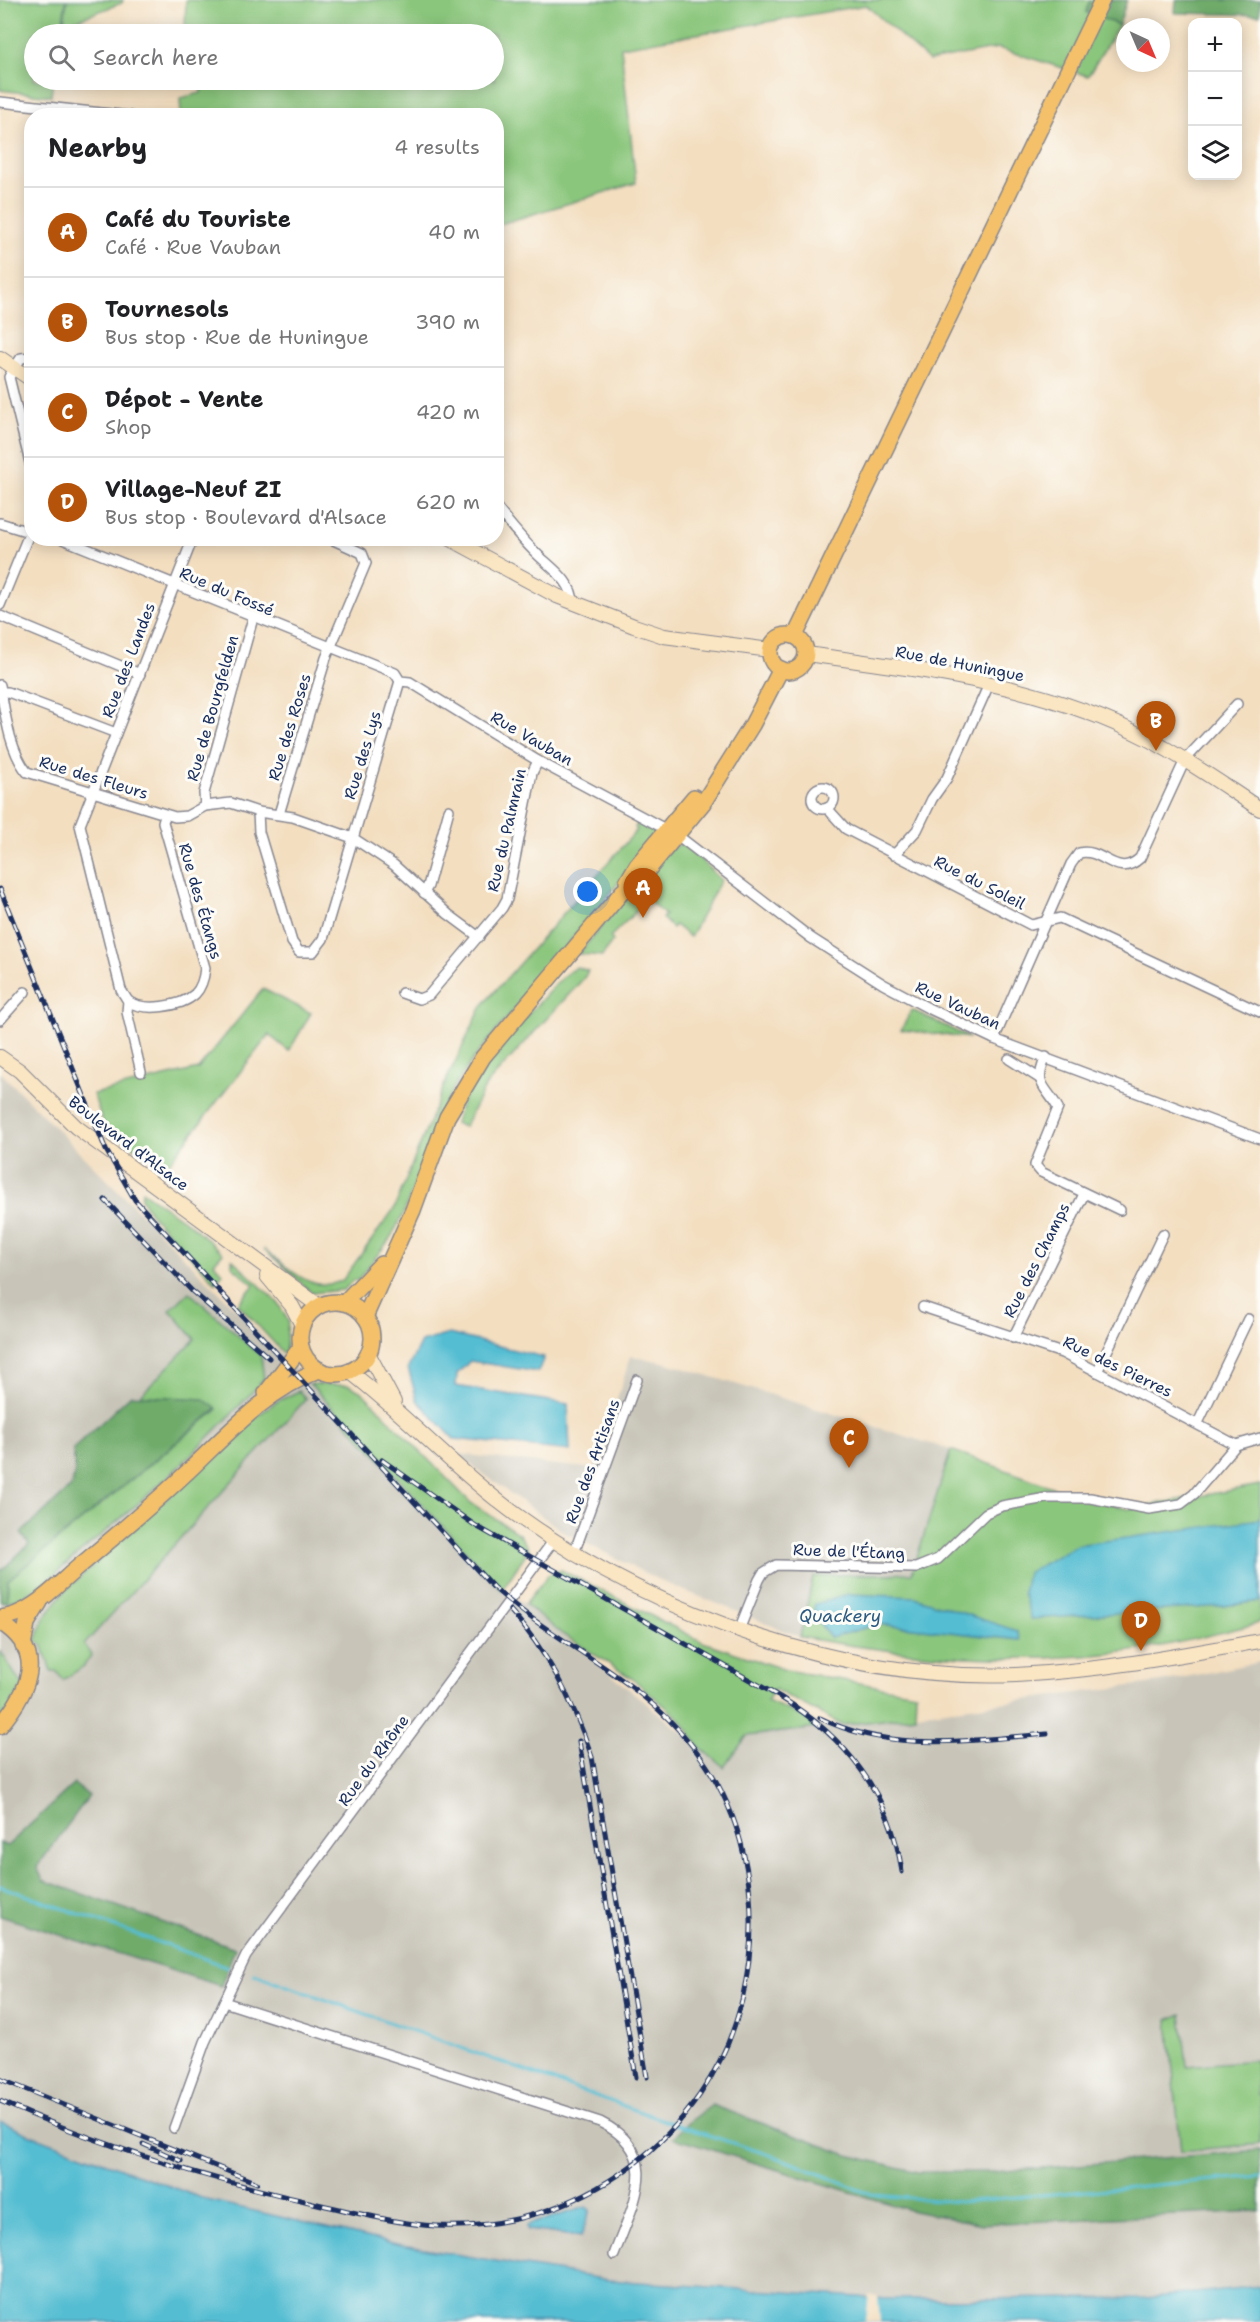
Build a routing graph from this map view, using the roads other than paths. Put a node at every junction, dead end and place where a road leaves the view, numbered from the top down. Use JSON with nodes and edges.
{"nodes":[{"id":1,"x":1102,"y":0,"type":"edge"},
{"id":2,"x":0,"y":102,"type":"edge"},
{"id":3,"x":47,"y":108,"type":"edge"},
{"id":4,"x":24,"y":358,"type":"edge"},
{"id":5,"x":3,"y":362,"type":"edge"},
{"id":6,"x":24,"y":375,"type":"edge"},
{"id":7,"x":24,"y":438,"type":"edge"},
{"id":8,"x":504,"y":516,"type":"edge"},
{"id":9,"x":0,"y":523,"type":"edge"},
{"id":10,"x":24,"y":532,"type":"edge"},
{"id":11,"x":25,"y":546,"type":"edge"},
{"id":12,"x":79,"y":546,"type":"edge"},
{"id":13,"x":190,"y":546,"type":"edge"},
{"id":14,"x":347,"y":546,"type":"edge"},
{"id":15,"x":463,"y":546,"type":"edge"},
{"id":16,"x":173,"y":585,"type":"junction"},
{"id":17,"x":573,"y":603,"type":"junction"},
{"id":18,"x":0,"y":605,"type":"edge"},
{"id":19,"x":0,"y":616,"type":"edge"},
{"id":20,"x":253,"y":618,"type":"junction"},
{"id":21,"x":795,"y":636,"type":"junction"},
{"id":22,"x":330,"y":649,"type":"junction"},
{"id":23,"x":770,"y":650,"type":"junction"},
{"id":24,"x":806,"y":654,"type":"junction"},
{"id":25,"x":384,"y":669,"type":"joint"},
{"id":26,"x":780,"y":669,"type":"junction"},
{"id":27,"x":140,"y":674,"type":"junction"},
{"id":28,"x":400,"y":681,"type":"junction"},
{"id":29,"x":990,"y":682,"type":"junction"},
{"id":30,"x":1,"y":688,"type":"edge"},
{"id":31,"x":1237,"y":704,"type":"dead end"},
{"id":32,"x":116,"y":733,"type":"junction"},
{"id":33,"x":1185,"y":760,"type":"junction"},
{"id":34,"x":538,"y":761,"type":"junction"},
{"id":35,"x":92,"y":794,"type":"junction"},
{"id":36,"x":204,"y":806,"type":"junction"},
{"id":37,"x":827,"y":808,"type":"dead end"},
{"id":38,"x":1260,"y":809,"type":"edge"},
{"id":39,"x":449,"y":810,"type":"dead end"},
{"id":40,"x":258,"y":812,"type":"junction"},
{"id":41,"x":279,"y":814,"type":"junction"},
{"id":42,"x":165,"y":815,"type":"junction"},
{"id":43,"x":672,"y":832,"type":"junction"},
{"id":44,"x":353,"y":838,"type":"junction"},
{"id":45,"x":894,"y":855,"type":"junction"},
{"id":46,"x":424,"y":893,"type":"junction"},
{"id":47,"x":1045,"y":922,"type":"junction"},
{"id":48,"x":479,"y":937,"type":"junction"},
{"id":49,"x":24,"y":993,"type":"dead end"},
{"id":50,"x":402,"y":993,"type":"dead end"},
{"id":51,"x":128,"y":1001,"type":"junction"},
{"id":52,"x":1260,"y":1012,"type":"edge"},
{"id":53,"x":0,"y":1020,"type":"edge"},
{"id":54,"x":994,"y":1039,"type":"junction"},
{"id":55,"x":0,"y":1057,"type":"edge"},
{"id":56,"x":1046,"y":1058,"type":"junction"},
{"id":57,"x":1009,"y":1059,"type":"dead end"},
{"id":58,"x":141,"y":1072,"type":"dead end"},
{"id":59,"x":1039,"y":1078,"type":"junction"},
{"id":60,"x":1260,"y":1139,"type":"edge"},
{"id":61,"x":1084,"y":1194,"type":"junction"},
{"id":62,"x":1120,"y":1210,"type":"dead end"},
{"id":63,"x":1163,"y":1234,"type":"dead end"},
{"id":64,"x":394,"y":1250,"type":"junction"},
{"id":65,"x":244,"y":1251,"type":"junction"},
{"id":66,"x":345,"y":1304,"type":"junction"},
{"id":67,"x":320,"y":1306,"type":"junction"},
{"id":68,"x":923,"y":1307,"type":"dead end"},
{"id":69,"x":364,"y":1317,"type":"junction"},
{"id":70,"x":1248,"y":1319,"type":"dead end"},
{"id":71,"x":302,"y":1325,"type":"junction"},
{"id":72,"x":1013,"y":1338,"type":"junction"},
{"id":73,"x":301,"y":1347,"type":"junction"},
{"id":74,"x":368,"y":1353,"type":"junction"},
{"id":75,"x":319,"y":1370,"type":"junction"},
{"id":76,"x":349,"y":1371,"type":"junction"},
{"id":77,"x":1097,"y":1372,"type":"junction"},
{"id":78,"x":637,"y":1380,"type":"dead end"},
{"id":79,"x":250,"y":1411,"type":"junction"},
{"id":80,"x":401,"y":1414,"type":"junction"},
{"id":81,"x":1198,"y":1423,"type":"junction"},
{"id":82,"x":1260,"y":1438,"type":"edge"},
{"id":83,"x":1236,"y":1445,"type":"junction"},
{"id":84,"x":554,"y":1540,"type":"junction"},
{"id":85,"x":574,"y":1552,"type":"junction"},
{"id":86,"x":43,"y":1597,"type":"junction"},
{"id":87,"x":0,"y":1620,"type":"edge"},
{"id":88,"x":739,"y":1630,"type":"junction"},
{"id":89,"x":1260,"y":1641,"type":"edge"},
{"id":90,"x":23,"y":1646,"type":"junction"},
{"id":91,"x":0,"y":1726,"type":"edge"},
{"id":92,"x":224,"y":2002,"type":"junction"},
{"id":93,"x":174,"y":2128,"type":"dead end"},
{"id":94,"x":614,"y":2255,"type":"dead end"}],
"edges":[{"from":1,"to":21,"type":"main road"},
{"from":2,"to":3,"type":"street"},
{"from":4,"to":5,"type":"street"},
{"from":5,"to":6,"type":"street"},
{"from":5,"to":7,"type":"street"},
{"from":8,"to":17,"type":"street"},
{"from":9,"to":10,"type":"street"},
{"from":11,"to":18,"type":"street"},
{"from":12,"to":16,"type":"street","name":"Rue du Fossé"},
{"from":13,"to":16,"type":"street","name":"Rue des Landes"},
{"from":14,"to":22,"type":"street","name":"Rue des Roses"},
{"from":15,"to":17,"type":"street"},
{"from":16,"to":20,"type":"street","name":"Rue du Fossé"},
{"from":16,"to":27,"type":"street","name":"Rue des Landes"},
{"from":17,"to":23,"type":"street"},
{"from":19,"to":27,"type":"street"},
{"from":20,"to":22,"type":"street","name":"Rue du Fossé"},
{"from":20,"to":36,"type":"street","name":"Rue de Bourgfelden"},
{"from":21,"to":23,"type":"main road"},
{"from":21,"to":24,"type":"main road"},
{"from":22,"to":25,"type":"street","name":"Rue du Fossé"},
{"from":22,"to":41,"type":"street","name":"Rue des Roses"},
{"from":23,"to":26,"type":"main road"},
{"from":24,"to":26,"type":"main road"},
{"from":24,"to":29,"type":"street","name":"Rue de Huningue"},
{"from":25,"to":28,"type":"street","name":"Rue Vauban"},
{"from":26,"to":43,"type":"main road"},
{"from":27,"to":32,"type":"street","name":"Rue des Landes"},
{"from":28,"to":34,"type":"street","name":"Rue Vauban"},
{"from":28,"to":44,"type":"street","name":"Rue des Lys"},
{"from":29,"to":33,"type":"street","name":"Rue de Huningue"},
{"from":29,"to":45,"type":"street"},
{"from":30,"to":32,"type":"street"},
{"from":30,"to":35,"type":"street","name":"Rue des Fleurs"},
{"from":31,"to":33,"type":"street"},
{"from":32,"to":35,"type":"street","name":"Rue des Landes"},
{"from":33,"to":38,"type":"street","name":"Rue de Huningue"},
{"from":33,"to":47,"type":"street"},
{"from":34,"to":43,"type":"street","name":"Rue Vauban"},
{"from":34,"to":48,"type":"street","name":"Rue du Palmrain"},
{"from":35,"to":42,"type":"street","name":"Rue des Fleurs"},
{"from":35,"to":51,"type":"street"},
{"from":36,"to":40,"type":"street","name":"Rue des Fleurs"},
{"from":36,"to":42,"type":"street","name":"Rue des Fleurs"},
{"from":37,"to":45,"type":"street","name":"Rue du Soleil"},
{"from":39,"to":46,"type":"street"},
{"from":40,"to":41,"type":"street","name":"Rue des Fleurs"},
{"from":40,"to":44,"type":"street","name":"Rue des Lys"},
{"from":41,"to":44,"type":"street","name":"Rue des Fleurs"},
{"from":42,"to":51,"type":"street","name":"Rue des Étangs"},
{"from":43,"to":54,"type":"street","name":"Rue Vauban"},
{"from":43,"to":64,"type":"main road"},
{"from":44,"to":46,"type":"street","name":"Rue des Fleurs"},
{"from":45,"to":47,"type":"street","name":"Rue du Soleil"},
{"from":46,"to":48,"type":"street","name":"Rue des Fleurs"},
{"from":47,"to":52,"type":"street","name":"Rue du Soleil"},
{"from":47,"to":54,"type":"street"},
{"from":48,"to":50,"type":"street","name":"Rue du Palmrain"},
{"from":49,"to":53,"type":"street"},
{"from":51,"to":58,"type":"street"},
{"from":54,"to":56,"type":"street","name":"Rue Vauban"},
{"from":55,"to":65,"type":"street","name":"Boulevard d'Alsace"},
{"from":56,"to":59,"type":"street"},
{"from":56,"to":60,"type":"street","name":"Rue Vauban"},
{"from":57,"to":59,"type":"street"},
{"from":59,"to":61,"type":"street"},
{"from":61,"to":62,"type":"street"},
{"from":61,"to":72,"type":"street","name":"Rue des Champs"},
{"from":63,"to":77,"type":"street"},
{"from":64,"to":66,"type":"main road"},
{"from":64,"to":69,"type":"main road"},
{"from":65,"to":67,"type":"street","name":"Boulevard d'Alsace"},
{"from":65,"to":71,"type":"street","name":"Boulevard d'Alsace"},
{"from":66,"to":67,"type":"main road"},
{"from":66,"to":69,"type":"main road"},
{"from":67,"to":71,"type":"main road"},
{"from":68,"to":72,"type":"street","name":"Rue des Pierres"},
{"from":69,"to":74,"type":"main road"},
{"from":70,"to":81,"type":"street"},
{"from":71,"to":73,"type":"main road"},
{"from":72,"to":77,"type":"street","name":"Rue des Pierres"},
{"from":73,"to":75,"type":"main road"},
{"from":73,"to":79,"type":"main road"},
{"from":74,"to":76,"type":"main road"},
{"from":74,"to":80,"type":"street"},
{"from":75,"to":76,"type":"main road"},
{"from":75,"to":79,"type":"main road"},
{"from":76,"to":80,"type":"street"},
{"from":77,"to":81,"type":"street","name":"Rue des Pierres"},
{"from":78,"to":85,"type":"street","name":"Rue des Artisans"},
{"from":79,"to":86,"type":"main road"},
{"from":80,"to":84,"type":"street"},
{"from":81,"to":83,"type":"street","name":"Rue des Pierres"},
{"from":82,"to":83,"type":"street"},
{"from":83,"to":88,"type":"street","name":"Rue de l'Étang"},
{"from":84,"to":85,"type":"street"},
{"from":84,"to":92,"type":"street","name":"Rue du Rhône"},
{"from":85,"to":88,"type":"street"},
{"from":86,"to":87,"type":"main road"},
{"from":86,"to":90,"type":"main road"},
{"from":87,"to":90,"type":"main road"},
{"from":88,"to":89,"type":"street"},
{"from":90,"to":91,"type":"main road"},
{"from":92,"to":93,"type":"street","name":"Rue du Rhône"},
{"from":92,"to":94,"type":"street"}]}
